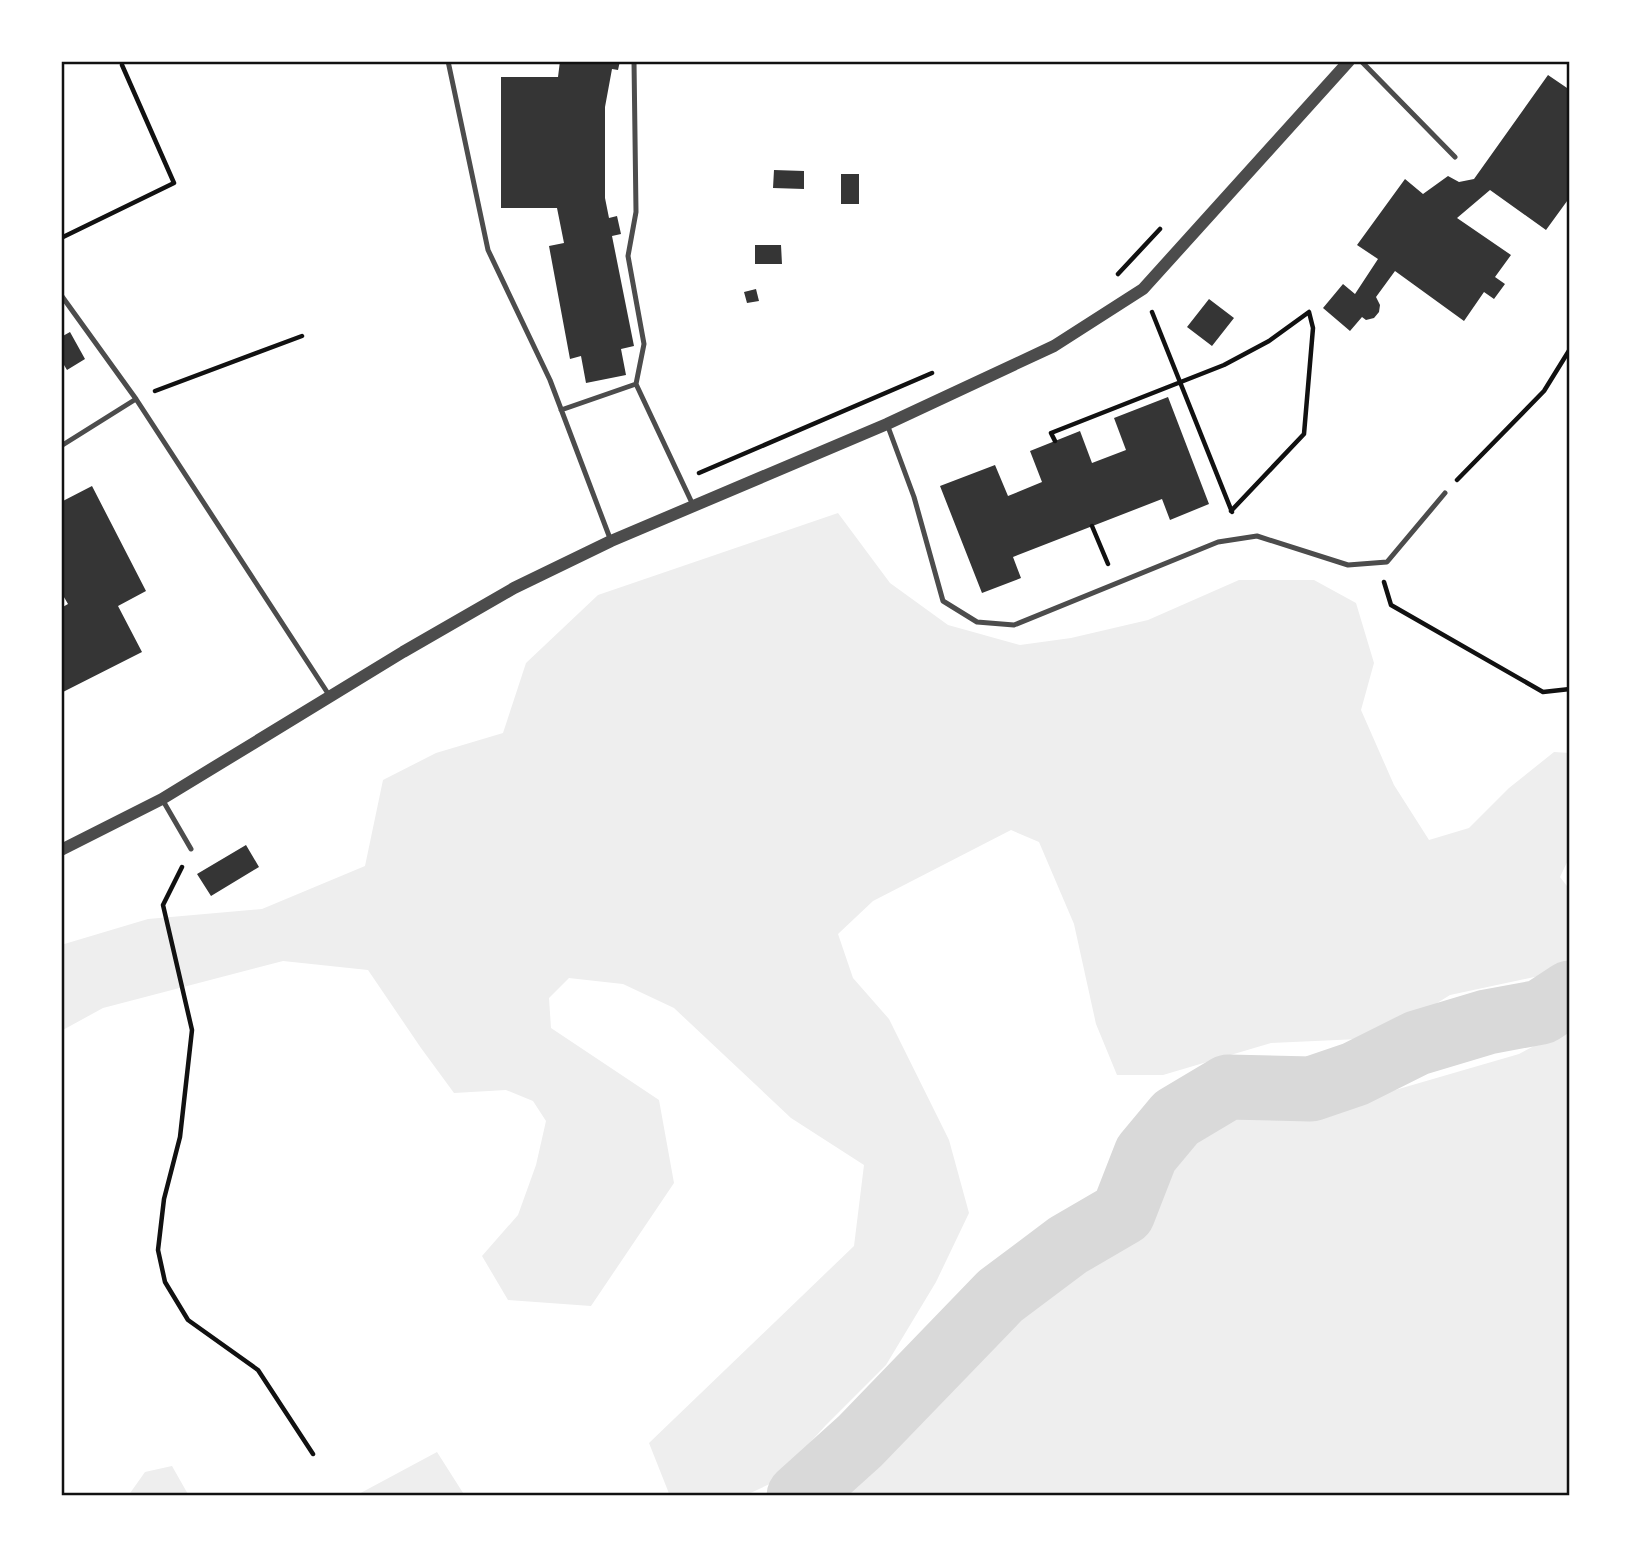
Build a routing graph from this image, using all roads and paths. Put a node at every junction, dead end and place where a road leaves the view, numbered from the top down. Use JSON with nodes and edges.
{"nodes":[{"id":1,"x":448,"y":61,"type":"edge"},
{"id":2,"x":634,"y":61,"type":"edge"},
{"id":3,"x":1349,"y":61,"type":"edge"},
{"id":4,"x":1362,"y":61,"type":"edge"},
{"id":5,"x":122,"y":65,"type":"dead end"},
{"id":6,"x":1455,"y":157,"type":"dead end"},
{"id":7,"x":1168,"y":220,"type":"dead end"},
{"id":8,"x":61,"y":238,"type":"edge"},
{"id":9,"x":1112,"y":280,"type":"dead end"},
{"id":10,"x":1143,"y":289,"type":"junction"},
{"id":11,"x":61,"y":295,"type":"edge"},
{"id":12,"x":302,"y":335,"type":"dead end"},
{"id":13,"x":1570,"y":349,"type":"edge"},
{"id":14,"x":933,"y":372,"type":"dead end"},
{"id":15,"x":1181,"y":381,"type":"junction"},
{"id":16,"x":636,"y":384,"type":"junction"},
{"id":17,"x":136,"y":399,"type":"junction"},
{"id":18,"x":561,"y":410,"type":"junction"},
{"id":19,"x":887,"y":424,"type":"junction"},
{"id":20,"x":1055,"y":441,"type":"dead end"},
{"id":21,"x":61,"y":446,"type":"edge"},
{"id":22,"x":682,"y":480,"type":"junction"},
{"id":23,"x":1445,"y":493,"type":"joint"},
{"id":24,"x":693,"y":505,"type":"junction"},
{"id":25,"x":1231,"y":511,"type":"junction"},
{"id":26,"x":1092,"y":526,"type":"dead end"},
{"id":27,"x":1241,"y":538,"type":"junction"},
{"id":28,"x":611,"y":541,"type":"junction"},
{"id":29,"x":1387,"y":562,"type":"junction"},
{"id":30,"x":1116,"y":584,"type":"junction"},
{"id":31,"x":1570,"y":689,"type":"edge"},
{"id":32,"x":331,"y":698,"type":"junction"},
{"id":33,"x":162,"y":799,"type":"junction"},
{"id":34,"x":191,"y":849,"type":"joint"},
{"id":35,"x":61,"y":850,"type":"edge"},
{"id":36,"x":313,"y":1454,"type":"dead end"}],
"edges":[{"from":1,"to":18,"type":"lane"},
{"from":2,"to":16,"type":"lane"},
{"from":3,"to":10,"type":"street"},
{"from":4,"to":6,"type":"lane"},
{"from":5,"to":8,"type":"path"},
{"from":7,"to":9,"type":"path"},
{"from":10,"to":15,"type":"path"},
{"from":10,"to":19,"type":"street"},
{"from":11,"to":17,"type":"lane"},
{"from":12,"to":17,"type":"path"},
{"from":13,"to":23,"type":"path"},
{"from":14,"to":22,"type":"path"},
{"from":15,"to":20,"type":"path"},
{"from":15,"to":25,"type":"path"},
{"from":15,"to":25,"type":"path"},
{"from":16,"to":18,"type":"lane"},
{"from":16,"to":22,"type":"lane"},
{"from":17,"to":21,"type":"lane"},
{"from":17,"to":32,"type":"lane"},
{"from":18,"to":28,"type":"lane"},
{"from":19,"to":24,"type":"street"},
{"from":19,"to":30,"type":"lane"},
{"from":22,"to":24,"type":"lane"},
{"from":23,"to":29,"type":"lane"},
{"from":24,"to":28,"type":"street"},
{"from":25,"to":27,"type":"path"},
{"from":26,"to":30,"type":"path"},
{"from":27,"to":29,"type":"lane"},
{"from":27,"to":30,"type":"lane"},
{"from":28,"to":32,"type":"street"},
{"from":29,"to":31,"type":"path"},
{"from":32,"to":33,"type":"street"},
{"from":33,"to":34,"type":"lane"},
{"from":33,"to":35,"type":"street"},
{"from":34,"to":36,"type":"path"}]}
